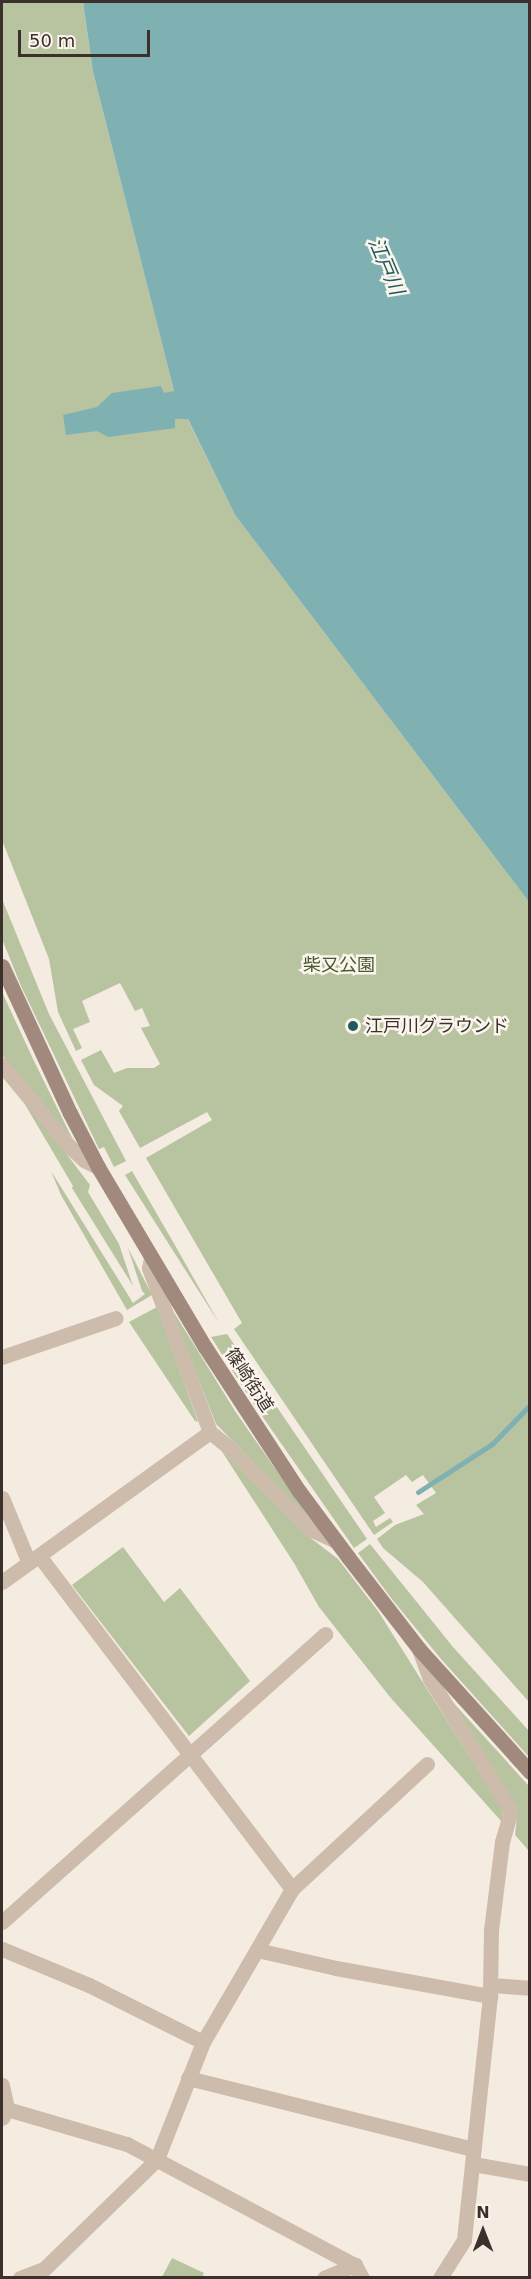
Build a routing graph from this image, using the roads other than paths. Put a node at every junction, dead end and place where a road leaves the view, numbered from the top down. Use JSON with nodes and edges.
{"nodes":[{"id":1,"x":2,"y":966,"type":"edge"},
{"id":2,"x":2,"y":1065,"type":"edge"},
{"id":3,"x":98,"y":1167,"type":"junction"},
{"id":4,"x":151,"y":1258,"type":"junction"},
{"id":5,"x":116,"y":1318,"type":"dead end"},
{"id":6,"x":2,"y":1357,"type":"edge"},
{"id":7,"x":210,"y":1432,"type":"junction"},
{"id":8,"x":2,"y":1498,"type":"edge"},
{"id":9,"x":336,"y":1540,"type":"junction"},
{"id":10,"x":34,"y":1560,"type":"junction"},
{"id":11,"x":2,"y":1582,"type":"edge"},
{"id":12,"x":325,"y":1634,"type":"dead end"},
{"id":13,"x":419,"y":1649,"type":"junction"},
{"id":14,"x":190,"y":1755,"type":"junction"},
{"id":15,"x":427,"y":1764,"type":"dead end"},
{"id":16,"x":530,"y":1772,"type":"edge"},
{"id":17,"x":292,"y":1889,"type":"junction"},
{"id":18,"x":2,"y":1922,"type":"edge"},
{"id":19,"x":2,"y":1949,"type":"edge"},
{"id":20,"x":258,"y":1950,"type":"junction"},
{"id":21,"x":530,"y":1988,"type":"edge"},
{"id":22,"x":490,"y":1991,"type":"junction"},
{"id":23,"x":203,"y":2042,"type":"junction"},
{"id":24,"x":188,"y":2079,"type":"junction"},
{"id":25,"x":2,"y":2085,"type":"edge"},
{"id":26,"x":4,"y":2114,"type":"edge"},
{"id":27,"x":473,"y":2157,"type":"junction"},
{"id":28,"x":157,"y":2159,"type":"junction"},
{"id":29,"x":530,"y":2174,"type":"edge"},
{"id":30,"x":358,"y":2271,"type":"edge"},
{"id":31,"x":45,"y":2273,"type":"edge"},
{"id":32,"x":20,"y":2277,"type":"edge"},
{"id":33,"x":324,"y":2277,"type":"edge"},
{"id":34,"x":440,"y":2277,"type":"edge"}],
"edges":[{"from":1,"to":3,"type":"main road","name":"篠崎街道"},
{"from":2,"to":3,"type":"street"},
{"from":3,"to":4,"type":"main road","name":"篠崎街道"},
{"from":4,"to":7,"type":"street"},
{"from":4,"to":9,"type":"main road","name":"篠崎街道"},
{"from":5,"to":6,"type":"street"},
{"from":7,"to":9,"type":"street"},
{"from":7,"to":10,"type":"street"},
{"from":8,"to":10,"type":"street"},
{"from":9,"to":13,"type":"main road","name":"篠崎街道"},
{"from":10,"to":11,"type":"street"},
{"from":10,"to":14,"type":"street"},
{"from":12,"to":14,"type":"street"},
{"from":13,"to":16,"type":"main road","name":"篠崎街道"},
{"from":13,"to":22,"type":"street"},
{"from":14,"to":17,"type":"street"},
{"from":14,"to":18,"type":"street"},
{"from":15,"to":17,"type":"street"},
{"from":17,"to":20,"type":"street"},
{"from":19,"to":23,"type":"street"},
{"from":20,"to":22,"type":"street"},
{"from":20,"to":23,"type":"street"},
{"from":21,"to":22,"type":"street"},
{"from":22,"to":27,"type":"street"},
{"from":23,"to":24,"type":"street"},
{"from":24,"to":27,"type":"street"},
{"from":24,"to":28,"type":"street"},
{"from":25,"to":26,"type":"street"},
{"from":26,"to":28,"type":"street"},
{"from":27,"to":29,"type":"street"},
{"from":27,"to":34,"type":"street"},
{"from":28,"to":30,"type":"street"},
{"from":28,"to":31,"type":"street"},
{"from":30,"to":33,"type":"street"},
{"from":31,"to":32,"type":"street"}]}
